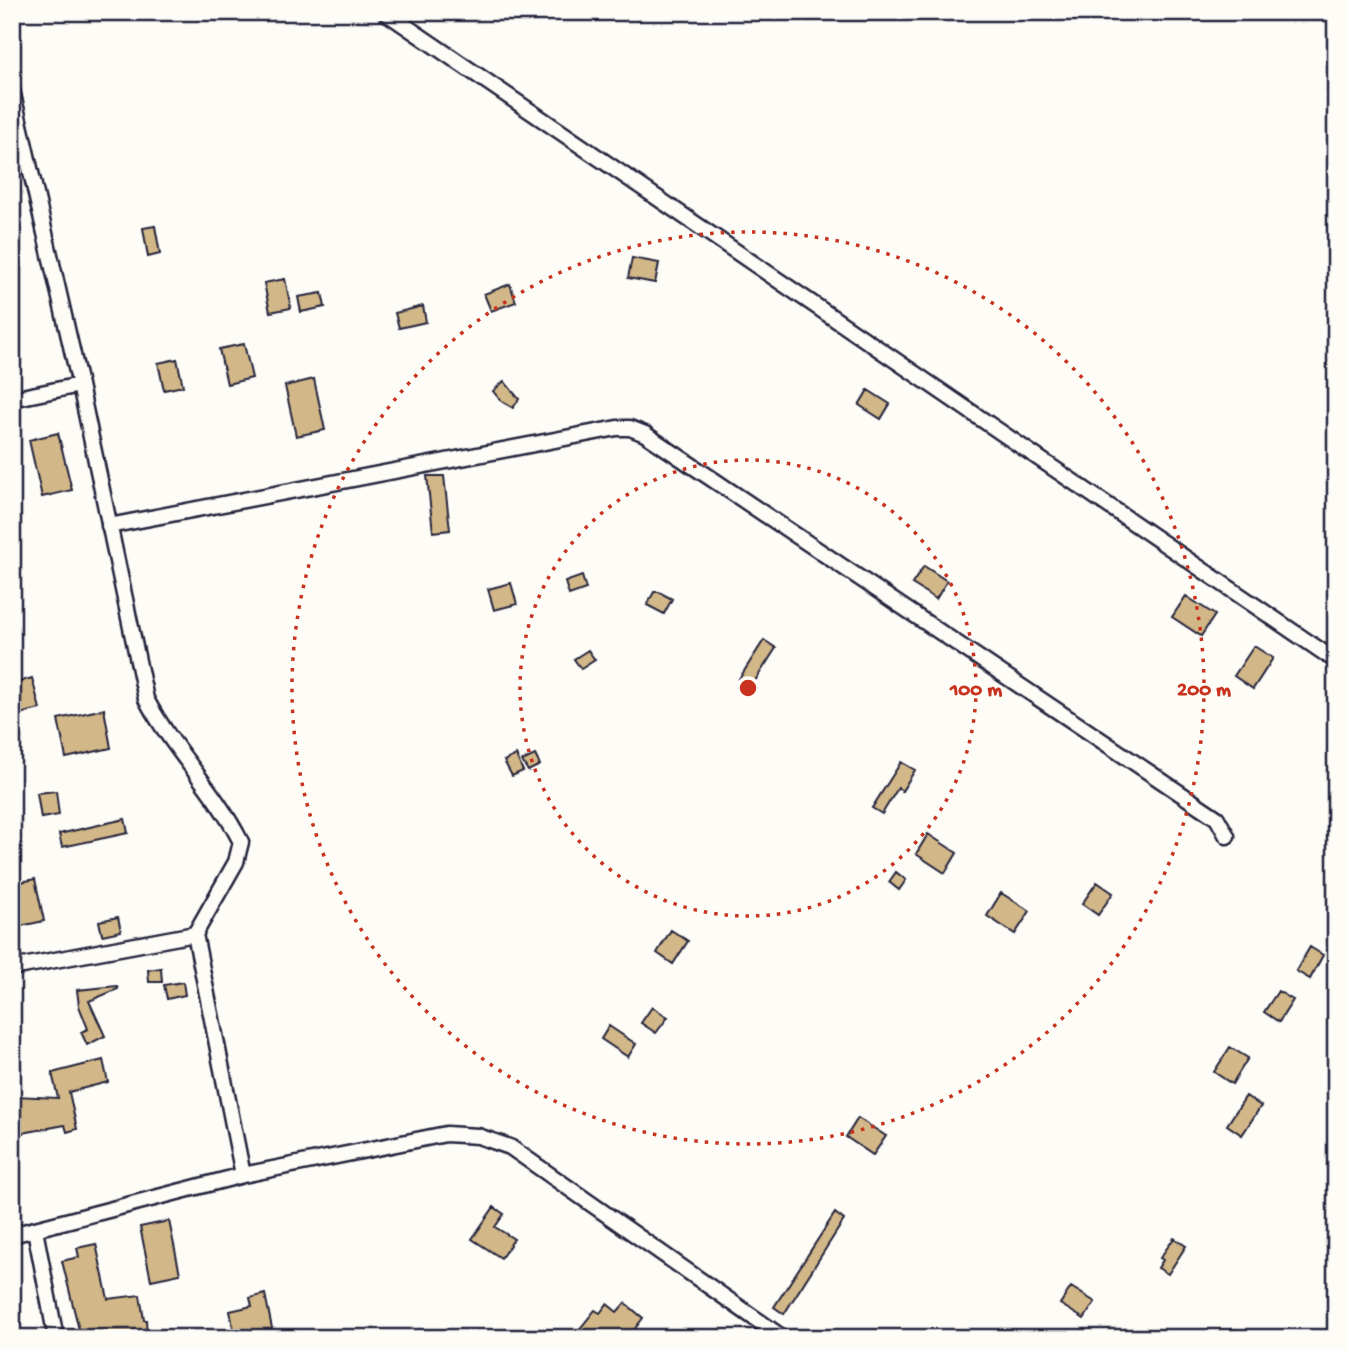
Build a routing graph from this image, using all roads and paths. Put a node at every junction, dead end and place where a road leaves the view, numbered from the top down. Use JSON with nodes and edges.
{"nodes":[{"id":1,"x":386,"y":12,"type":"edge"},
{"id":2,"x":12,"y":90,"type":"edge"},
{"id":3,"x":80,"y":385,"type":"junction"},
{"id":4,"x":12,"y":399,"type":"edge"},
{"id":5,"x":109,"y":526,"type":"junction"},
{"id":6,"x":1336,"y":661,"type":"edge"},
{"id":7,"x":1227,"y":835,"type":"dead end"},
{"id":8,"x":195,"y":934,"type":"junction"},
{"id":9,"x":12,"y":968,"type":"edge"},
{"id":10,"x":243,"y":1174,"type":"junction"},
{"id":11,"x":35,"y":1230,"type":"junction"},
{"id":12,"x":12,"y":1234,"type":"edge"},
{"id":13,"x":56,"y":1338,"type":"edge"},
{"id":14,"x":783,"y":1338,"type":"edge"}],
"edges":[{"from":1,"to":6,"type":"street"},
{"from":2,"to":3,"type":"street"},
{"from":3,"to":4,"type":"street"},
{"from":3,"to":5,"type":"street"},
{"from":5,"to":7,"type":"street"},
{"from":5,"to":8,"type":"street"},
{"from":8,"to":9,"type":"street"},
{"from":8,"to":10,"type":"street"},
{"from":10,"to":11,"type":"street"},
{"from":10,"to":14,"type":"street"},
{"from":11,"to":12,"type":"street"},
{"from":11,"to":13,"type":"street"}]}
